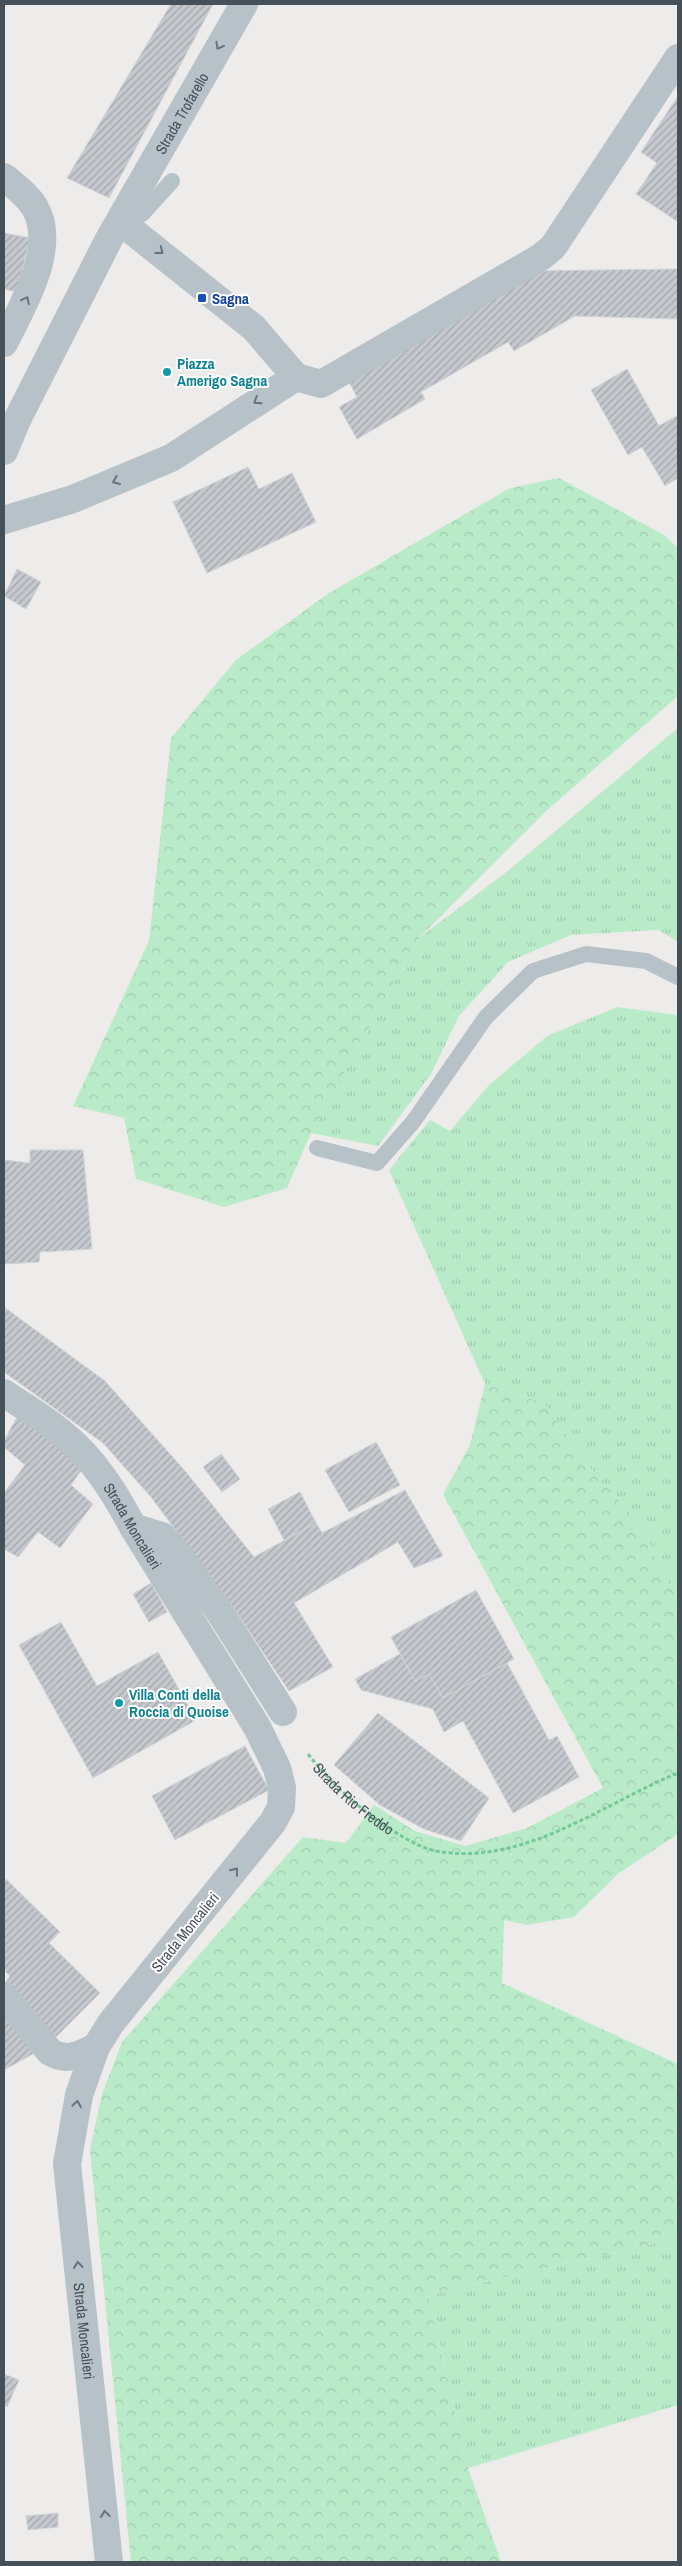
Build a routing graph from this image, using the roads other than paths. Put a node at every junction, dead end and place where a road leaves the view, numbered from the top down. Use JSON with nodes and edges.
{"nodes":[{"id":1,"x":244,"y":4,"type":"edge"},
{"id":2,"x":678,"y":58,"type":"edge"},
{"id":3,"x":4,"y":177,"type":"edge"},
{"id":4,"x":172,"y":182,"type":"dead end"},
{"id":5,"x":121,"y":222,"type":"junction"},
{"id":6,"x":4,"y":343,"type":"edge"},
{"id":7,"x":296,"y":376,"type":"junction"},
{"id":8,"x":4,"y":451,"type":"edge"},
{"id":9,"x":4,"y":520,"type":"edge"},
{"id":10,"x":678,"y":976,"type":"edge"},
{"id":11,"x":317,"y":1148,"type":"dead end"},
{"id":12,"x":4,"y":1393,"type":"edge"},
{"id":13,"x":133,"y":1527,"type":"junction"},
{"id":14,"x":282,"y":1712,"type":"road end"},
{"id":15,"x":4,"y":1996,"type":"edge"},
{"id":16,"x":96,"y":2047,"type":"junction"},
{"id":17,"x":109,"y":2562,"type":"edge"}],
"edges":[{"from":1,"to":5,"type":"street","name":"Strada Trofarello","one_way":true},
{"from":2,"to":7,"type":"street"},
{"from":6,"to":3,"type":"street","one_way":true},
{"from":4,"to":5,"type":"lane"},
{"from":5,"to":7,"type":"street","one_way":true},
{"from":5,"to":8,"type":"street"},
{"from":7,"to":9,"type":"street","one_way":true},
{"from":10,"to":11,"type":"lane"},
{"from":12,"to":13,"type":"street","name":"Strada Moncalieri"},
{"from":13,"to":14,"type":"street"},
{"from":16,"to":13,"type":"street","name":"Strada Moncalieri","one_way":true},
{"from":15,"to":16,"type":"street"},
{"from":17,"to":16,"type":"street","name":"Strada Moncalieri","one_way":true}]}
